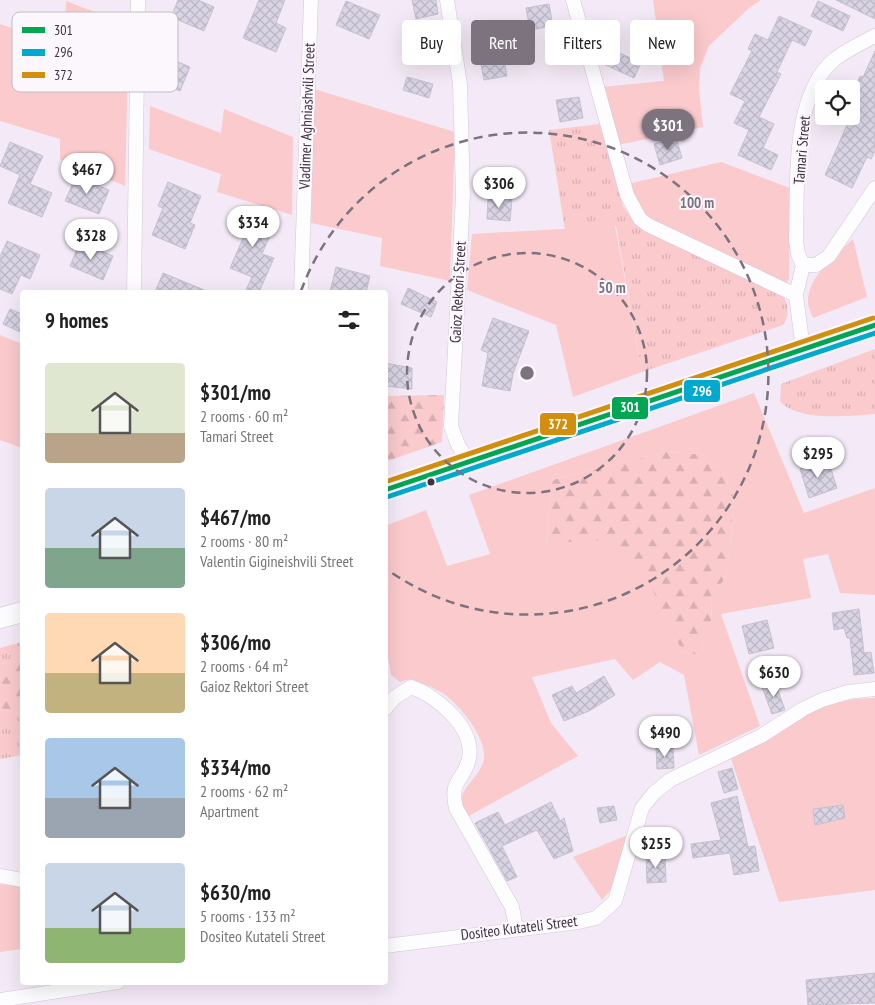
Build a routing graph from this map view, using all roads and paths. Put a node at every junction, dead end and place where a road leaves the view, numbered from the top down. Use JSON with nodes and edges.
{"nodes":[{"id":1,"x":311,"y":0,"type":"edge"},
{"id":2,"x":447,"y":0,"type":"edge"},
{"id":3,"x":573,"y":0,"type":"edge"},
{"id":4,"x":875,"y":36,"type":"edge"},
{"id":5,"x":137,"y":92,"type":"edge"},
{"id":6,"x":875,"y":188,"type":"edge"},
{"id":7,"x":803,"y":265,"type":"junction"},
{"id":8,"x":134,"y":290,"type":"edge"},
{"id":9,"x":301,"y":290,"type":"edge"},
{"id":10,"x":796,"y":295,"type":"junction"},
{"id":11,"x":875,"y":325,"type":"edge"},
{"id":12,"x":803,"y":350,"type":"junction"},
{"id":13,"x":469,"y":462,"type":"junction"},
{"id":14,"x":388,"y":489,"type":"edge"},
{"id":15,"x":20,"y":613,"type":"edge"},
{"id":16,"x":0,"y":618,"type":"edge"},
{"id":17,"x":875,"y":689,"type":"edge"},
{"id":18,"x":388,"y":705,"type":"edge"},
{"id":19,"x":0,"y":876,"type":"edge"},
{"id":20,"x":20,"y":880,"type":"edge"},
{"id":21,"x":516,"y":928,"type":"junction"},
{"id":22,"x":388,"y":946,"type":"edge"},
{"id":23,"x":98,"y":985,"type":"edge"},
{"id":24,"x":0,"y":1000,"type":"edge"}],
"edges":[{"from":1,"to":9,"type":"street","name":"Vladimer Aghniashvili Street"},
{"from":2,"to":13,"type":"street","name":"Gaioz Rektori Street"},
{"from":3,"to":10,"type":"street"},
{"from":4,"to":7,"type":"street","name":"Tamari Street"},
{"from":5,"to":8,"type":"street"},
{"from":6,"to":7,"type":"street"},
{"from":7,"to":10,"type":"street","name":"Tamari Street"},
{"from":10,"to":12,"type":"street","name":"Tamari Street"},
{"from":11,"to":12,"type":"street"},
{"from":12,"to":13,"type":"street"},
{"from":13,"to":14,"type":"street"},
{"from":15,"to":16,"type":"street"},
{"from":17,"to":21,"type":"street","name":"Dositeo Kutateli Street"},
{"from":18,"to":21,"type":"street"},
{"from":19,"to":20,"type":"street"},
{"from":21,"to":22,"type":"street","name":"Dositeo Kutateli Street"},
{"from":23,"to":24,"type":"street"}]}
